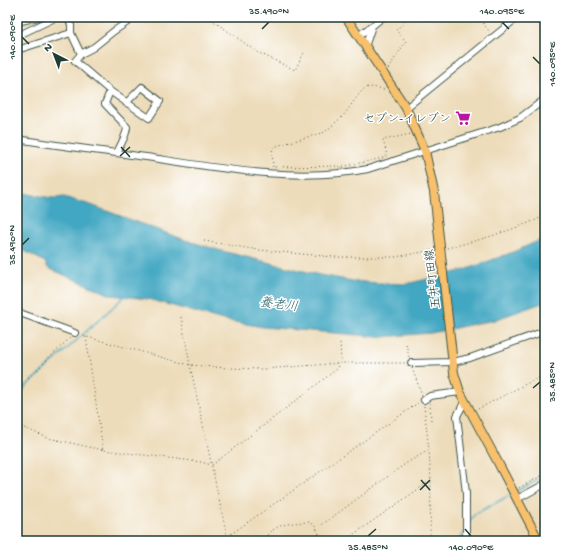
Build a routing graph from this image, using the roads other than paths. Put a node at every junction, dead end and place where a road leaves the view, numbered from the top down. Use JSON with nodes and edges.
{"nodes":[{"id":1,"x":38,"y":17,"type":"edge"},
{"id":2,"x":57,"y":17,"type":"edge"},
{"id":3,"x":68,"y":17,"type":"edge"},
{"id":4,"x":135,"y":17,"type":"edge"},
{"id":5,"x":346,"y":17,"type":"edge"},
{"id":6,"x":383,"y":17,"type":"edge"},
{"id":7,"x":518,"y":17,"type":"edge"},
{"id":8,"x":539,"y":17,"type":"edge"},
{"id":9,"x":17,"y":22,"type":"edge"},
{"id":10,"x":545,"y":24,"type":"edge"},
{"id":11,"x":372,"y":26,"type":"junction"},
{"id":12,"x":71,"y":34,"type":"junction"},
{"id":13,"x":17,"y":36,"type":"edge"},
{"id":14,"x":358,"y":36,"type":"junction"},
{"id":15,"x":366,"y":47,"type":"junction"},
{"id":16,"x":17,"y":50,"type":"edge"},
{"id":17,"x":81,"y":54,"type":"junction"},
{"id":18,"x":110,"y":91,"type":"junction"},
{"id":19,"x":545,"y":99,"type":"edge"},
{"id":20,"x":126,"y":103,"type":"junction"},
{"id":21,"x":406,"y":108,"type":"junction"},
{"id":22,"x":17,"y":139,"type":"edge"},
{"id":23,"x":425,"y":151,"type":"junction"},
{"id":24,"x":117,"y":153,"type":"junction"},
{"id":25,"x":17,"y":312,"type":"edge"},
{"id":26,"x":545,"y":331,"type":"edge"},
{"id":27,"x":75,"y":333,"type":"road end"},
{"id":28,"x":453,"y":362,"type":"junction"},
{"id":29,"x":411,"y":363,"type":"road end"},
{"id":30,"x":460,"y":392,"type":"junction"},
{"id":31,"x":424,"y":400,"type":"road end"},
{"id":32,"x":465,"y":401,"type":"junction"},
{"id":33,"x":545,"y":484,"type":"edge"},
{"id":34,"x":517,"y":499,"type":"junction"},
{"id":35,"x":466,"y":541,"type":"edge"},
{"id":36,"x":539,"y":541,"type":"edge"}],
"edges":[{"from":1,"to":9,"type":"street"},
{"from":2,"to":13,"type":"street"},
{"from":3,"to":12,"type":"street"},
{"from":4,"to":17,"type":"street"},
{"from":5,"to":14,"type":"main road","name":"五井町田線"},
{"from":6,"to":11,"type":"street"},
{"from":7,"to":21,"type":"street"},
{"from":8,"to":10,"type":"street"},
{"from":11,"to":14,"type":"street"},
{"from":11,"to":15,"type":"street"},
{"from":12,"to":16,"type":"street"},
{"from":12,"to":17,"type":"street"},
{"from":14,"to":15,"type":"main road","name":"五井町田線"},
{"from":15,"to":21,"type":"main road","name":"五井町田線"},
{"from":17,"to":18,"type":"street"},
{"from":18,"to":20,"type":"street"},
{"from":18,"to":24,"type":"street"},
{"from":19,"to":23,"type":"street"},
{"from":20,"to":20,"type":"street"},
{"from":21,"to":23,"type":"main road","name":"五井町田線"},
{"from":22,"to":24,"type":"street"},
{"from":23,"to":24,"type":"street"},
{"from":23,"to":28,"type":"main road","name":"五井町田線"},
{"from":25,"to":27,"type":"street"},
{"from":26,"to":28,"type":"street"},
{"from":28,"to":29,"type":"street"},
{"from":28,"to":30,"type":"main road","name":"五井町田線"},
{"from":30,"to":31,"type":"street"},
{"from":30,"to":32,"type":"main road","name":"五井町田線"},
{"from":32,"to":34,"type":"main road","name":"五井町田線"},
{"from":32,"to":35,"type":"street"},
{"from":33,"to":34,"type":"street"},
{"from":34,"to":36,"type":"main road","name":"五井町田線"}]}
